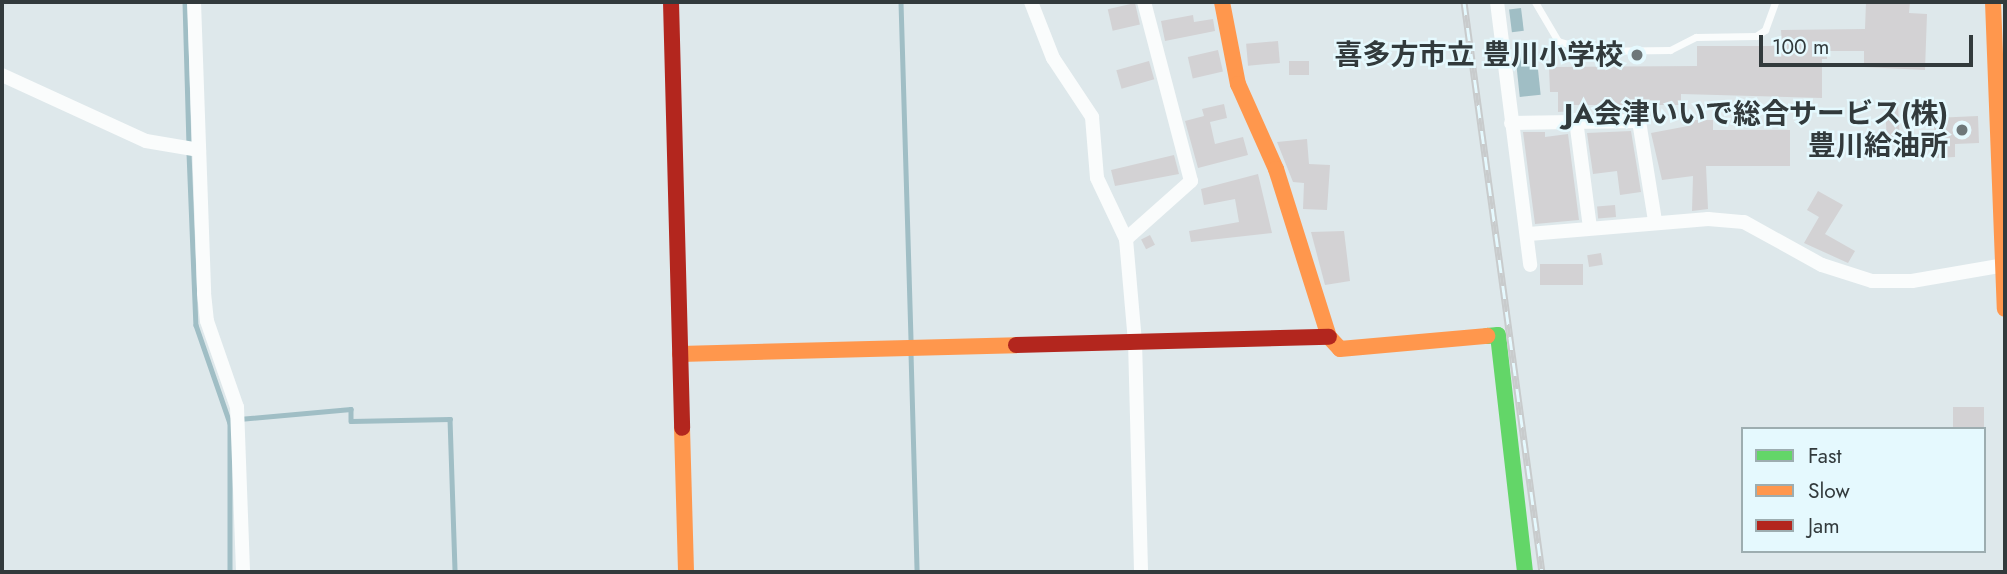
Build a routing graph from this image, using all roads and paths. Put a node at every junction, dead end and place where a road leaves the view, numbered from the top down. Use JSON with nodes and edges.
{"nodes":[{"id":1,"x":194,"y":2,"type":"edge"},
{"id":2,"x":671,"y":2,"type":"edge"},
{"id":3,"x":1031,"y":2,"type":"edge"},
{"id":4,"x":1144,"y":2,"type":"edge"},
{"id":5,"x":1222,"y":2,"type":"edge"},
{"id":6,"x":1497,"y":2,"type":"edge"},
{"id":7,"x":1535,"y":2,"type":"edge"},
{"id":8,"x":1775,"y":2,"type":"edge"},
{"id":9,"x":1993,"y":2,"type":"edge"},
{"id":10,"x":2,"y":75,"type":"edge"},
{"id":11,"x":1576,"y":120,"type":"junction"},
{"id":12,"x":1510,"y":123,"type":"junction"},
{"id":13,"x":199,"y":150,"type":"junction"},
{"id":14,"x":1655,"y":221,"type":"junction"},
{"id":15,"x":1590,"y":228,"type":"junction"},
{"id":16,"x":1529,"y":234,"type":"junction"},
{"id":17,"x":1126,"y":239,"type":"junction"},
{"id":18,"x":1530,"y":265,"type":"dead end"},
{"id":19,"x":2005,"y":265,"type":"edge"},
{"id":20,"x":2005,"y":309,"type":"edge"},
{"id":21,"x":1329,"y":337,"type":"junction"},
{"id":22,"x":1135,"y":341,"type":"junction"},
{"id":23,"x":680,"y":354,"type":"junction"},
{"id":24,"x":243,"y":572,"type":"edge"},
{"id":25,"x":687,"y":572,"type":"edge"},
{"id":26,"x":1141,"y":572,"type":"edge"},
{"id":27,"x":1525,"y":572,"type":"edge"}],
"edges":[{"from":1,"to":13,"type":"street"},
{"from":2,"to":23,"type":"street"},
{"from":3,"to":17,"type":"street"},
{"from":4,"to":17,"type":"street"},
{"from":5,"to":21,"type":"street"},
{"from":6,"to":12,"type":"street"},
{"from":7,"to":8,"type":"lane"},
{"from":9,"to":19,"type":"street"},
{"from":10,"to":13,"type":"street"},
{"from":11,"to":12,"type":"street"},
{"from":11,"to":14,"type":"street"},
{"from":11,"to":15,"type":"street"},
{"from":12,"to":16,"type":"street"},
{"from":13,"to":24,"type":"street"},
{"from":14,"to":15,"type":"street"},
{"from":14,"to":19,"type":"street"},
{"from":15,"to":16,"type":"street"},
{"from":16,"to":18,"type":"street"},
{"from":17,"to":22,"type":"street"},
{"from":19,"to":20,"type":"street"},
{"from":21,"to":22,"type":"street"},
{"from":21,"to":27,"type":"street"},
{"from":22,"to":23,"type":"street"},
{"from":22,"to":26,"type":"street"},
{"from":23,"to":25,"type":"street"}]}
